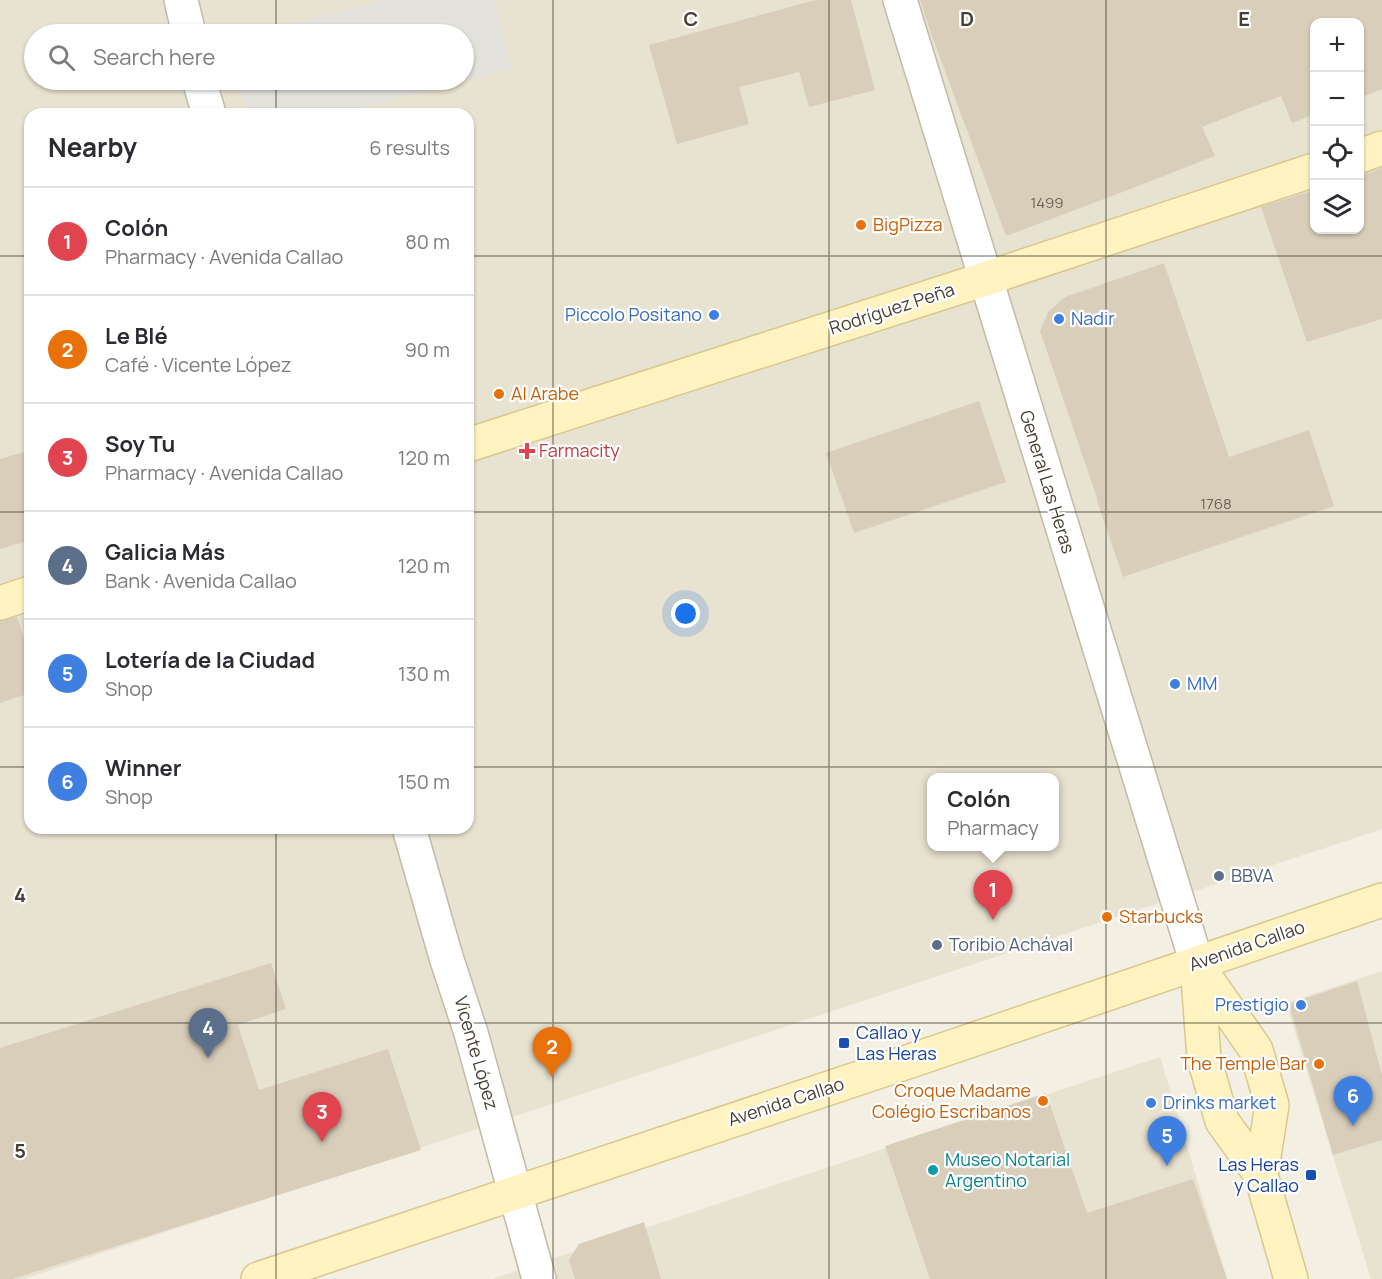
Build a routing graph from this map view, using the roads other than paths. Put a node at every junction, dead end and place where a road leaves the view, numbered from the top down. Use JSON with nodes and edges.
{"nodes":[{"id":1,"x":181,"y":0,"type":"edge"},
{"id":2,"x":900,"y":0,"type":"edge"},
{"id":3,"x":187,"y":24,"type":"edge"},
{"id":4,"x":202,"y":90,"type":"edge"},
{"id":5,"x":207,"y":108,"type":"edge"},
{"id":6,"x":1382,"y":148,"type":"edge"},
{"id":7,"x":1364,"y":154,"type":"edge"},
{"id":8,"x":1310,"y":171,"type":"edge"},
{"id":9,"x":985,"y":279,"type":"junction"},
{"id":10,"x":474,"y":443,"type":"edge"},
{"id":11,"x":24,"y":595,"type":"edge"},
{"id":12,"x":0,"y":603,"type":"edge"},
{"id":13,"x":411,"y":834,"type":"edge"},
{"id":14,"x":1382,"y":900,"type":"edge"},
{"id":15,"x":1197,"y":963,"type":"junction"},
{"id":16,"x":1261,"y":1175,"type":"junction"},
{"id":17,"x":515,"y":1192,"type":"junction"},
{"id":18,"x":258,"y":1279,"type":"edge"},
{"id":19,"x":539,"y":1279,"type":"edge"},
{"id":20,"x":1291,"y":1279,"type":"edge"}],
"edges":[{"from":1,"to":3,"type":"street"},
{"from":2,"to":9,"type":"street","name":"General Las Heras"},
{"from":4,"to":5,"type":"street"},
{"from":6,"to":7,"type":"main road"},
{"from":8,"to":9,"type":"main road","name":"Rodríguez Peña"},
{"from":9,"to":10,"type":"main road","name":"Rodríguez Peña"},
{"from":9,"to":15,"type":"street","name":"General Las Heras"},
{"from":11,"to":12,"type":"main road"},
{"from":13,"to":17,"type":"street","name":"Vicente López"},
{"from":14,"to":15,"type":"main road","name":"Avenida Callao"},
{"from":15,"to":16,"type":"main road"},
{"from":15,"to":16,"type":"main road"},
{"from":15,"to":17,"type":"main road","name":"Avenida Callao"},
{"from":16,"to":20,"type":"main road"},
{"from":17,"to":18,"type":"main road","name":"Avenida Callao"},
{"from":17,"to":19,"type":"street","name":"Vicente López"}]}
